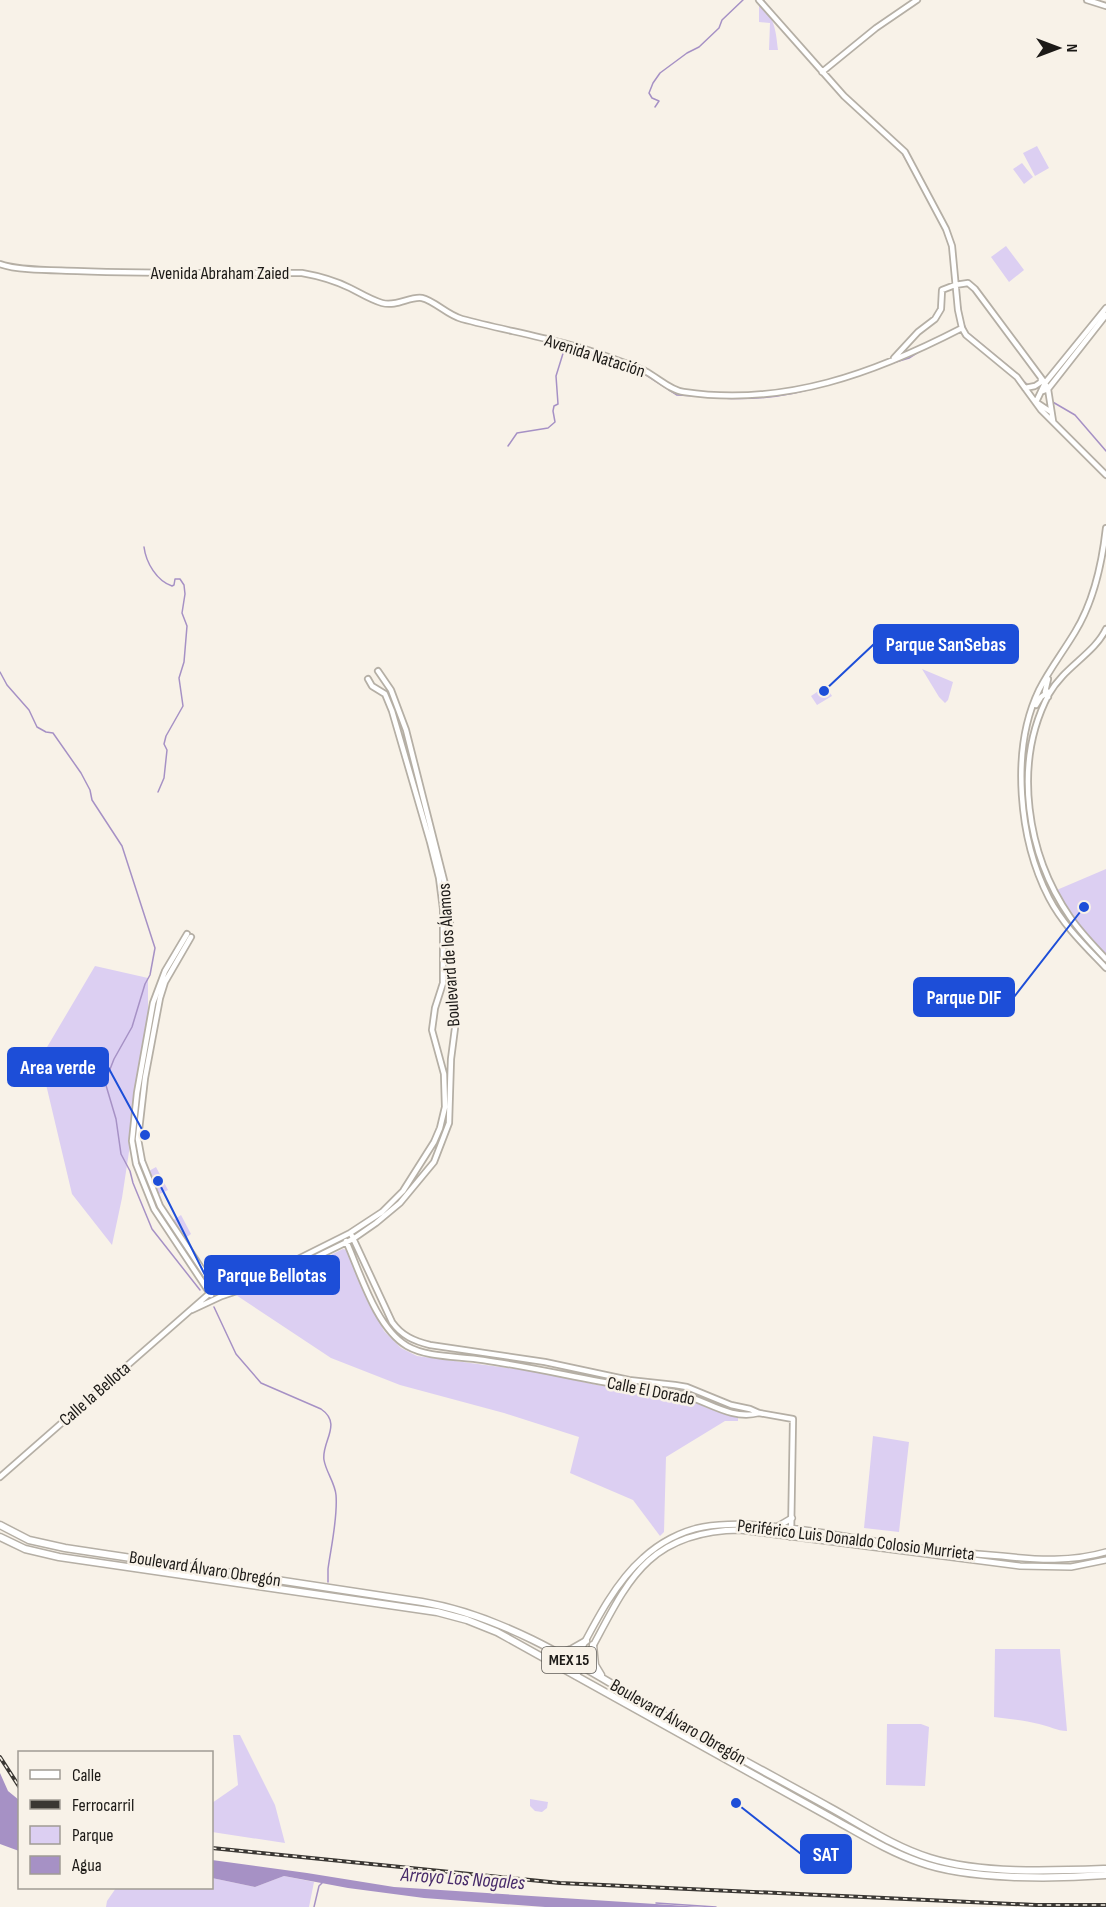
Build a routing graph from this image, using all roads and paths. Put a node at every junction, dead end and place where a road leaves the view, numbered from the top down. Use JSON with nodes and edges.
{"nodes":[{"id":1,"x":759,"y":0,"type":"edge"},
{"id":2,"x":917,"y":0,"type":"edge"},
{"id":3,"x":1087,"y":0,"type":"edge"},
{"id":4,"x":1106,"y":6,"type":"edge"},
{"id":5,"x":822,"y":72,"type":"junction"},
{"id":6,"x":0,"y":264,"type":"edge"},
{"id":7,"x":955,"y":285,"type":"junction"},
{"id":8,"x":433,"y":304,"type":"joint"},
{"id":9,"x":1106,"y":308,"type":"edge"},
{"id":10,"x":1106,"y":315,"type":"edge"},
{"id":11,"x":962,"y":328,"type":"junction"},
{"id":12,"x":892,"y":360,"type":"junction"},
{"id":13,"x":1041,"y":378,"type":"junction"},
{"id":14,"x":1045,"y":383,"type":"junction"},
{"id":15,"x":1027,"y":388,"type":"junction"},
{"id":16,"x":1043,"y":391,"type":"junction"},
{"id":17,"x":1036,"y":402,"type":"junction"},
{"id":18,"x":1051,"y":412,"type":"junction"},
{"id":19,"x":1053,"y":421,"type":"junction"},
{"id":20,"x":1106,"y":475,"type":"edge"},
{"id":21,"x":1106,"y":528,"type":"edge"},
{"id":22,"x":1106,"y":536,"type":"edge"},
{"id":23,"x":1106,"y":568,"type":"edge"},
{"id":24,"x":1100,"y":570,"type":"junction"},
{"id":25,"x":1106,"y":629,"type":"edge"},
{"id":26,"x":1056,"y":660,"type":"junction"},
{"id":27,"x":378,"y":671,"type":"dead end"},
{"id":28,"x":368,"y":679,"type":"dead end"},
{"id":29,"x":1048,"y":694,"type":"junction"},
{"id":30,"x":1033,"y":708,"type":"junction"},
{"id":31,"x":189,"y":935,"type":"dead end"},
{"id":32,"x":1106,"y":959,"type":"edge"},
{"id":33,"x":1106,"y":968,"type":"edge"},
{"id":34,"x":142,"y":1077,"type":"junction"},
{"id":35,"x":351,"y":1233,"type":"junction"},
{"id":36,"x":344,"y":1236,"type":"junction"},
{"id":37,"x":353,"y":1239,"type":"junction"},
{"id":38,"x":347,"y":1242,"type":"junction"},
{"id":39,"x":216,"y":1290,"type":"junction"},
{"id":40,"x":210,"y":1293,"type":"junction"},
{"id":41,"x":220,"y":1297,"type":"junction"},
{"id":42,"x":214,"y":1299,"type":"junction"},
{"id":43,"x":191,"y":1311,"type":"junction"},
{"id":44,"x":759,"y":1413,"type":"junction"},
{"id":45,"x":0,"y":1477,"type":"edge"},
{"id":46,"x":792,"y":1518,"type":"junction"},
{"id":47,"x":0,"y":1525,"type":"edge"},
{"id":48,"x":775,"y":1528,"type":"junction"},
{"id":49,"x":791,"y":1529,"type":"junction"},
{"id":50,"x":0,"y":1537,"type":"edge"},
{"id":51,"x":791,"y":1537,"type":"junction"},
{"id":52,"x":1106,"y":1552,"type":"edge"},
{"id":53,"x":1106,"y":1560,"type":"edge"},
{"id":54,"x":586,"y":1641,"type":"junction"},
{"id":55,"x":593,"y":1645,"type":"junction"},
{"id":56,"x":558,"y":1654,"type":"junction"},
{"id":57,"x":574,"y":1663,"type":"junction"},
{"id":58,"x":581,"y":1667,"type":"junction"},
{"id":59,"x":572,"y":1674,"type":"junction"},
{"id":60,"x":606,"y":1680,"type":"junction"},
{"id":61,"x":746,"y":1770,"type":"junction"},
{"id":62,"x":771,"y":1774,"type":"junction"},
{"id":63,"x":784,"y":1791,"type":"junction"},
{"id":64,"x":1106,"y":1869,"type":"edge"},
{"id":65,"x":1106,"y":1875,"type":"edge"}],
"edges":[{"from":1,"to":5,"type":"street"},
{"from":2,"to":5,"type":"street"},
{"from":3,"to":4,"type":"street"},
{"from":5,"to":7,"type":"street"},
{"from":6,"to":8,"type":"street","name":"Avenida Abraham Zaied"},
{"from":7,"to":11,"type":"street"},
{"from":7,"to":12,"type":"street"},
{"from":7,"to":13,"type":"street"},
{"from":8,"to":12,"type":"street","name":"Avenida Natación"},
{"from":9,"to":14,"type":"street"},
{"from":10,"to":16,"type":"street"},
{"from":11,"to":12,"type":"street","name":"Avenida Natación"},
{"from":11,"to":15,"type":"street"},
{"from":13,"to":14,"type":"street"},
{"from":13,"to":15,"type":"street"},
{"from":14,"to":16,"type":"street"},
{"from":15,"to":16,"type":"street"},
{"from":15,"to":17,"type":"street"},
{"from":16,"to":17,"type":"street"},
{"from":16,"to":18,"type":"street"},
{"from":17,"to":18,"type":"street"},
{"from":17,"to":19,"type":"street"},
{"from":18,"to":19,"type":"street"},
{"from":19,"to":20,"type":"street"},
{"from":21,"to":22,"type":"street"},
{"from":22,"to":24,"type":"street"},
{"from":23,"to":24,"type":"street"},
{"from":24,"to":26,"type":"street"},
{"from":25,"to":29,"type":"street"},
{"from":26,"to":29,"type":"street"},
{"from":26,"to":30,"type":"street"},
{"from":27,"to":37,"type":"street","name":"Boulevard de los Álamos"},
{"from":28,"to":35,"type":"street","name":"Boulevard de los Álamos"},
{"from":29,"to":30,"type":"street"},
{"from":29,"to":32,"type":"street"},
{"from":30,"to":33,"type":"street"},
{"from":31,"to":34,"type":"street"},
{"from":34,"to":39,"type":"street"},
{"from":34,"to":40,"type":"street"},
{"from":35,"to":36,"type":"street","name":"Boulevard de los Álamos"},
{"from":35,"to":37,"type":"street","name":"Calle El Dorado"},
{"from":36,"to":38,"type":"street","name":"Calle El Dorado"},
{"from":36,"to":39,"type":"street","name":"Boulevard de los Álamos"},
{"from":37,"to":38,"type":"street","name":"Boulevard de los Álamos"},
{"from":37,"to":44,"type":"street","name":"Calle El Dorado"},
{"from":38,"to":41,"type":"street","name":"Boulevard de los Álamos"},
{"from":38,"to":44,"type":"street","name":"Calle El Dorado"},
{"from":39,"to":40,"type":"street","name":"Boulevard de los Álamos"},
{"from":39,"to":41,"type":"street"},
{"from":40,"to":42,"type":"street"},
{"from":40,"to":43,"type":"street","name":"Calle la Bellota"},
{"from":41,"to":42,"type":"street","name":"Boulevard de los Álamos"},
{"from":42,"to":43,"type":"street","name":"Calle la Bellota"},
{"from":43,"to":45,"type":"street","name":"Calle la Bellota"},
{"from":44,"to":46,"type":"street"},
{"from":46,"to":48,"type":"main road"},
{"from":46,"to":49,"type":"street"},
{"from":47,"to":56,"type":"highway","name":"Boulevard Álvaro Obregón","number":"MEX 15"},
{"from":48,"to":49,"type":"main road","name":"Periférico Luis Donaldo Colosio Murrieta"},
{"from":48,"to":54,"type":"main road","name":"Periférico Luis Donaldo Colosio Murrieta"},
{"from":49,"to":51,"type":"street"},
{"from":49,"to":52,"type":"main road","name":"Periférico Luis Donaldo Colosio Murrieta"},
{"from":50,"to":59,"type":"highway","name":"Boulevard Álvaro Obregón","number":"MEX 15"},
{"from":51,"to":53,"type":"main road","name":"Periférico Luis Donaldo Colosio Murrieta"},
{"from":51,"to":55,"type":"main road","name":"Periférico Luis Donaldo Colosio Murrieta"},
{"from":54,"to":56,"type":"highway"},
{"from":54,"to":57,"type":"main road","name":"Periférico Luis Donaldo Colosio Murrieta"},
{"from":55,"to":58,"type":"main road","name":"Periférico Luis Donaldo Colosio Murrieta"},
{"from":55,"to":60,"type":"highway"},
{"from":56,"to":57,"type":"highway","name":"Boulevard Álvaro Obregón","number":"MEX 15"},
{"from":57,"to":58,"type":"highway","name":"Boulevard Álvaro Obregón","number":"MEX 15"},
{"from":57,"to":59,"type":"main road","name":"Periférico Luis Donaldo Colosio Murrieta"},
{"from":58,"to":59,"type":"main road","name":"Periférico Luis Donaldo Colosio Murrieta"},
{"from":58,"to":60,"type":"highway","name":"Boulevard Álvaro Obregón","number":"MEX 15"},
{"from":59,"to":61,"type":"highway","name":"Boulevard Álvaro Obregón","number":"MEX 15"},
{"from":60,"to":62,"type":"highway","name":"Boulevard Álvaro Obregón","number":"MEX 15"},
{"from":61,"to":62,"type":"highway"},
{"from":61,"to":63,"type":"highway","name":"Boulevard Álvaro Obregón","number":"MEX 15"},
{"from":62,"to":63,"type":"highway"},
{"from":62,"to":64,"type":"highway","name":"Boulevard Álvaro Obregón","number":"MEX 15"},
{"from":63,"to":65,"type":"highway","name":"Boulevard Álvaro Obregón","number":"MEX 15"}]}
